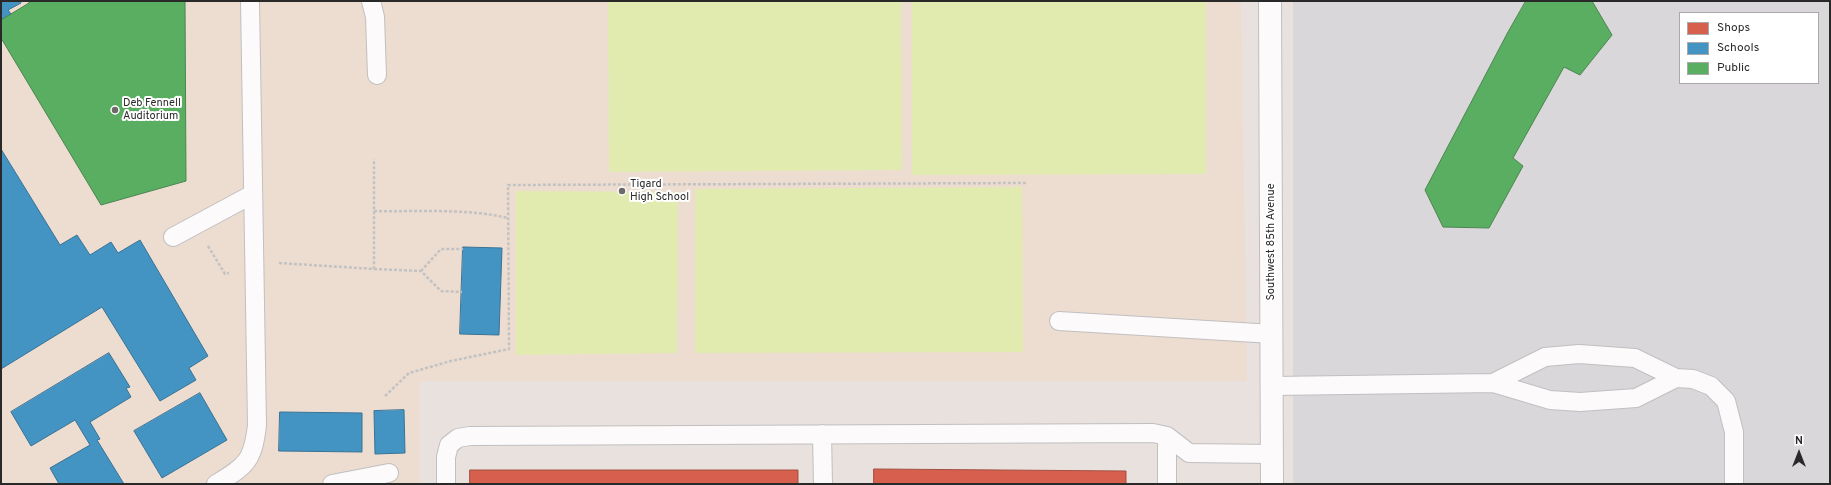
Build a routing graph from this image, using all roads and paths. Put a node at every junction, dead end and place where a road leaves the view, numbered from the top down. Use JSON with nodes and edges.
{"nodes":[{"id":1,"x":250,"y":1,"type":"edge"},
{"id":2,"x":371,"y":1,"type":"edge"},
{"id":3,"x":1270,"y":1,"type":"edge"},
{"id":4,"x":376,"y":75,"type":"dead end"},
{"id":5,"x":374,"y":159,"type":"dead end"},
{"id":6,"x":1026,"y":183,"type":"dead end"},
{"id":7,"x":253,"y":194,"type":"junction"},
{"id":8,"x":374,"y":211,"type":"junction"},
{"id":9,"x":508,"y":218,"type":"junction"},
{"id":10,"x":195,"y":226,"type":"junction"},
{"id":11,"x":173,"y":237,"type":"dead end"},
{"id":12,"x":463,"y":249,"type":"dead end"},
{"id":13,"x":254,"y":266,"type":"junction"},
{"id":14,"x":374,"y":269,"type":"junction"},
{"id":15,"x":421,"y":271,"type":"junction"},
{"id":16,"x":462,"y":292,"type":"dead end"},
{"id":17,"x":1059,"y":322,"type":"dead end"},
{"id":18,"x":1272,"y":334,"type":"junction"},
{"id":19,"x":1676,"y":378,"type":"junction"},
{"id":20,"x":1493,"y":383,"type":"junction"},
{"id":21,"x":1272,"y":386,"type":"junction"},
{"id":22,"x":385,"y":396,"type":"dead end"},
{"id":23,"x":822,"y":434,"type":"junction"},
{"id":24,"x":1167,"y":436,"type":"junction"},
{"id":25,"x":1272,"y":454,"type":"junction"},
{"id":26,"x":389,"y":473,"type":"dead end"},
{"id":27,"x":216,"y":484,"type":"edge"},
{"id":28,"x":332,"y":484,"type":"edge"},
{"id":29,"x":446,"y":484,"type":"edge"},
{"id":30,"x":823,"y":484,"type":"edge"},
{"id":31,"x":1167,"y":484,"type":"edge"},
{"id":32,"x":1272,"y":484,"type":"edge"},
{"id":33,"x":1734,"y":484,"type":"edge"}],
"edges":[{"from":1,"to":7,"type":"lane"},
{"from":2,"to":4,"type":"lane"},
{"from":3,"to":18,"type":"street","name":"Southwest 85th Avenue"},
{"from":5,"to":8,"type":"path"},
{"from":6,"to":9,"type":"path"},
{"from":7,"to":10,"type":"lane"},
{"from":7,"to":13,"type":"lane"},
{"from":8,"to":9,"type":"path"},
{"from":8,"to":14,"type":"path"},
{"from":9,"to":22,"type":"path"},
{"from":10,"to":11,"type":"lane"},
{"from":10,"to":13,"type":"path"},
{"from":12,"to":15,"type":"path"},
{"from":13,"to":14,"type":"path"},
{"from":13,"to":27,"type":"lane"},
{"from":14,"to":15,"type":"path"},
{"from":15,"to":16,"type":"path"},
{"from":17,"to":18,"type":"lane"},
{"from":18,"to":21,"type":"street","name":"Southwest 85th Avenue"},
{"from":19,"to":20,"type":"lane"},
{"from":19,"to":20,"type":"lane"},
{"from":19,"to":33,"type":"lane"},
{"from":20,"to":21,"type":"lane"},
{"from":21,"to":25,"type":"street","name":"Southwest 85th Avenue"},
{"from":23,"to":24,"type":"lane"},
{"from":23,"to":29,"type":"lane"},
{"from":23,"to":30,"type":"lane"},
{"from":24,"to":25,"type":"lane"},
{"from":24,"to":31,"type":"lane"},
{"from":25,"to":32,"type":"street","name":"Southwest 85th Avenue"},
{"from":26,"to":28,"type":"lane"}]}
